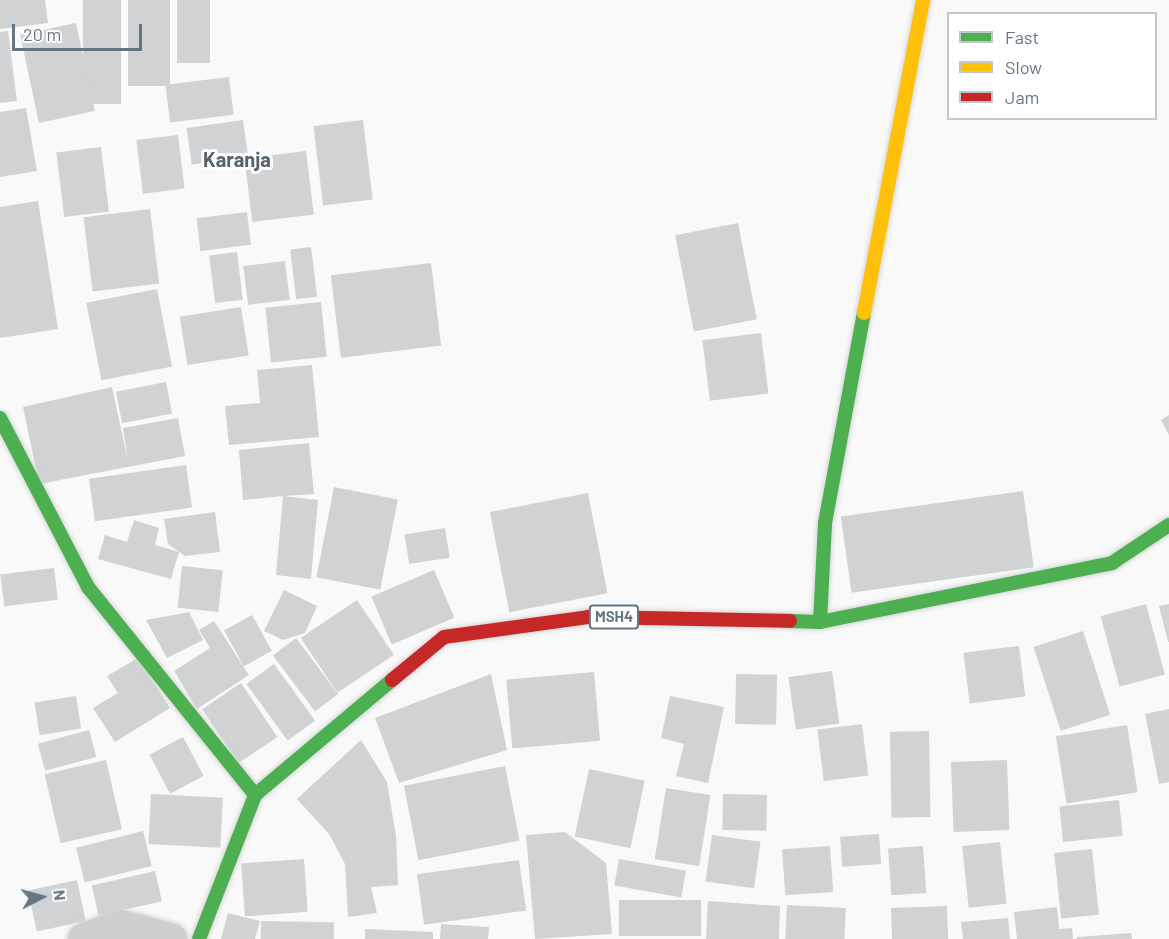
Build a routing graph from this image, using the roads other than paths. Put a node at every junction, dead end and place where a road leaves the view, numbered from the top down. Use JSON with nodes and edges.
{"nodes":[{"id":1,"x":923,"y":0,"type":"edge"},
{"id":2,"x":0,"y":418,"type":"edge"},
{"id":3,"x":1169,"y":525,"type":"edge"},
{"id":4,"x":820,"y":622,"type":"junction"},
{"id":5,"x":255,"y":795,"type":"junction"},
{"id":6,"x":84,"y":939,"type":"edge"},
{"id":7,"x":170,"y":939,"type":"edge"},
{"id":8,"x":198,"y":939,"type":"edge"}],
"edges":[{"from":1,"to":4,"type":"main road"},
{"from":2,"to":5,"type":"main road"},
{"from":3,"to":4,"type":"main road","number":"MSH4"},
{"from":4,"to":5,"type":"main road","number":"MSH4"},
{"from":5,"to":8,"type":"main road","number":"MSH4"},
{"from":6,"to":7,"type":"street"}]}
